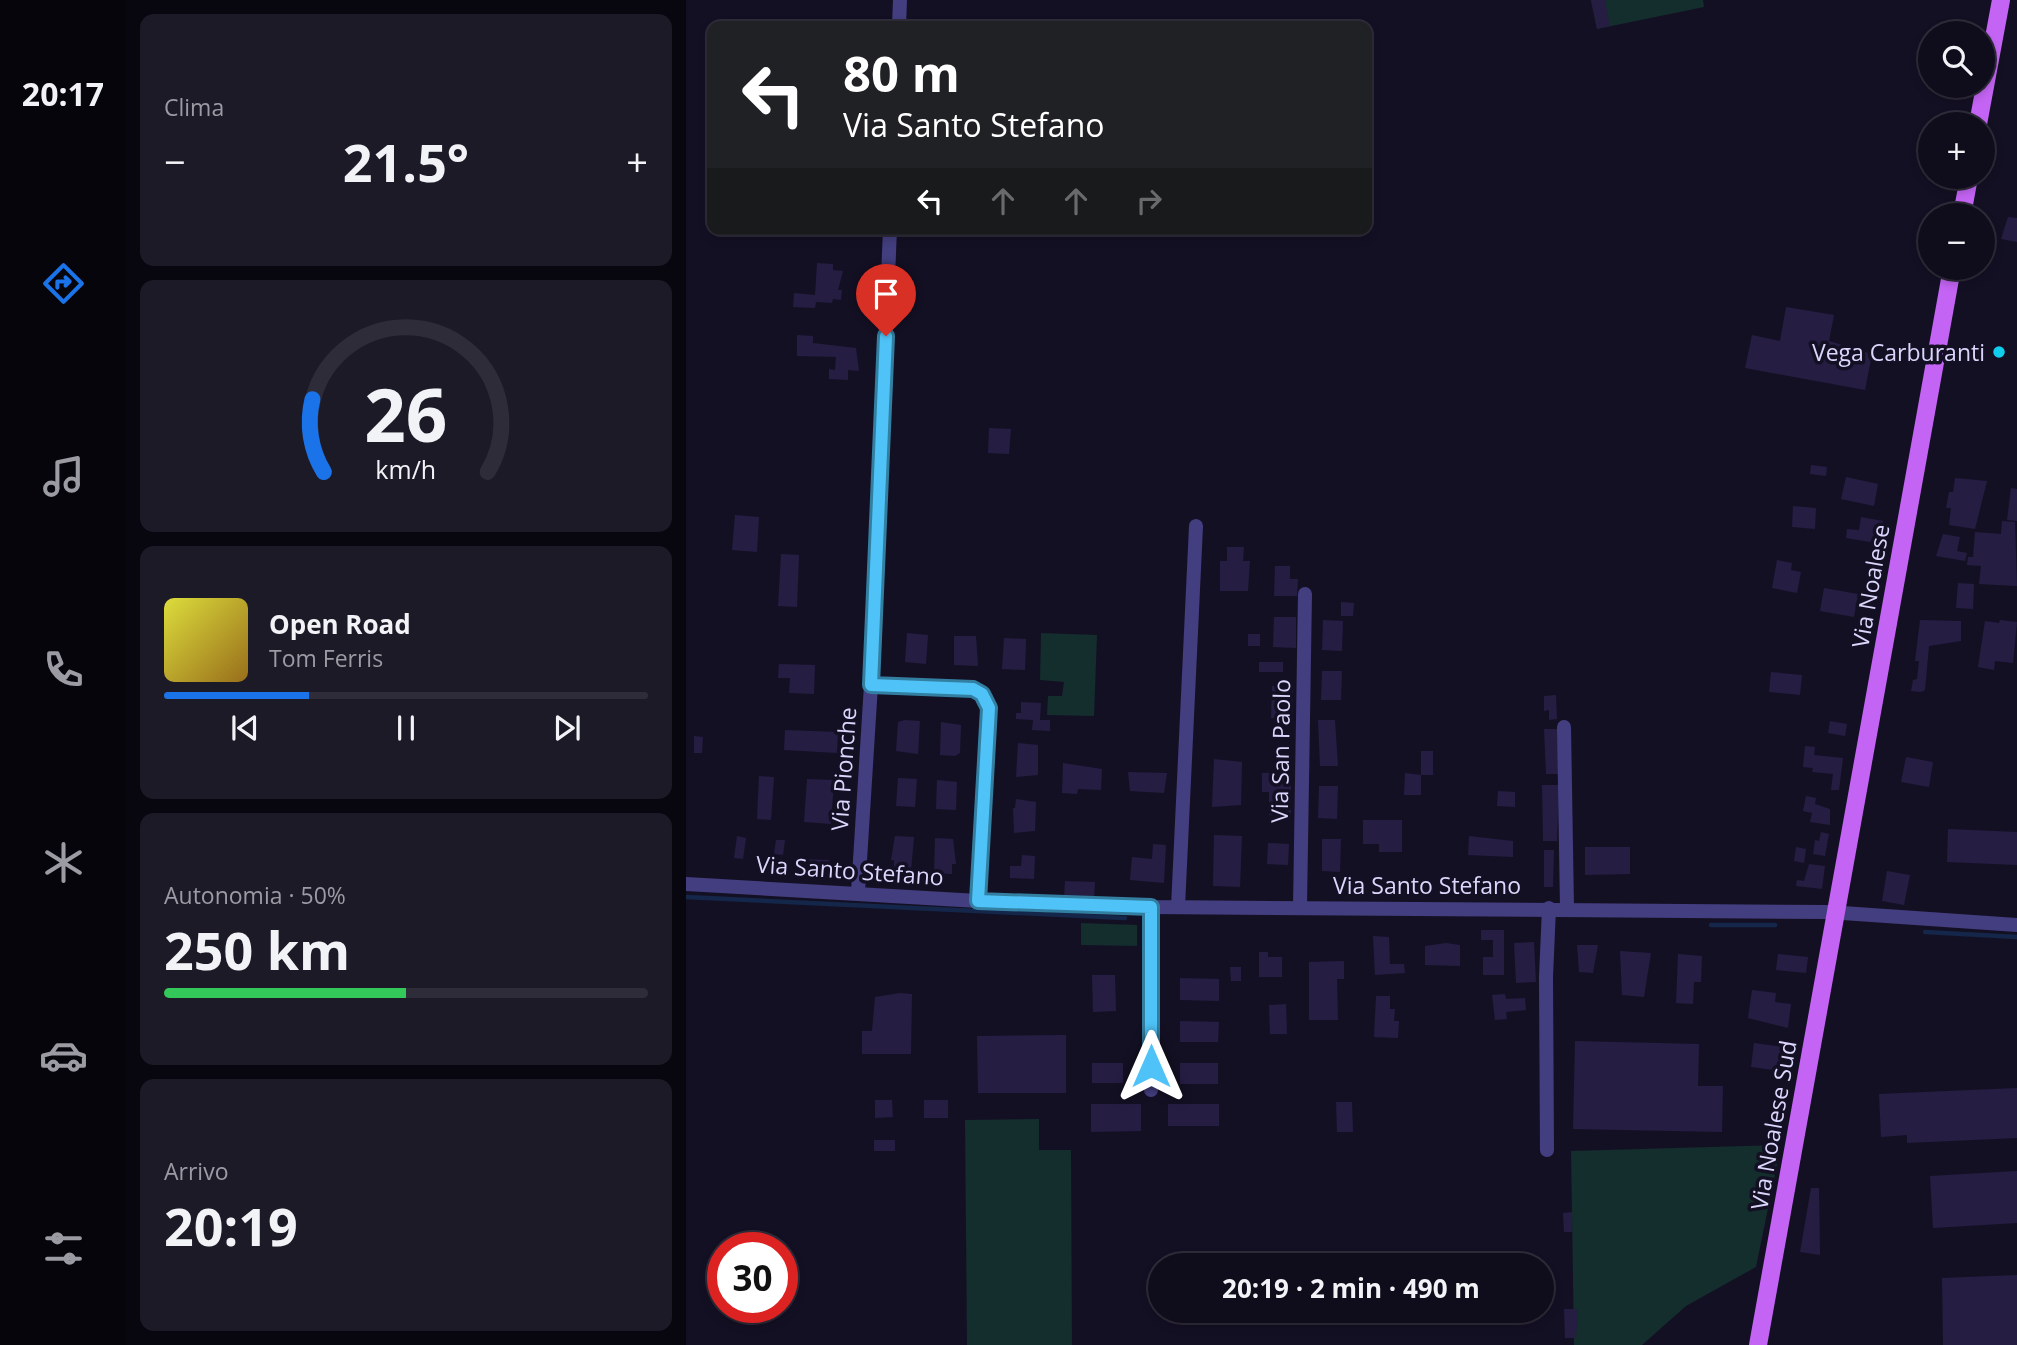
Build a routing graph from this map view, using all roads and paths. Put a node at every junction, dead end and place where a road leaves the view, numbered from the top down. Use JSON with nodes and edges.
{"nodes":[{"id":1,"x":900,"y":0,"type":"edge"},
{"id":2,"x":2001,"y":0,"type":"edge"},
{"id":3,"x":899,"y":21,"type":"edge"},
{"id":4,"x":1980,"y":112,"type":"edge"},
{"id":5,"x":890,"y":235,"type":"edge"},
{"id":6,"x":1950,"y":280,"type":"edge"},
{"id":7,"x":1196,"y":526,"type":"dead end"},
{"id":8,"x":1305,"y":594,"type":"dead end"},
{"id":9,"x":871,"y":685,"type":"junction"},
{"id":10,"x":1564,"y":727,"type":"dead end"},
{"id":11,"x":686,"y":884,"type":"edge"},
{"id":12,"x":858,"y":892,"type":"junction"},
{"id":13,"x":978,"y":901,"type":"junction"},
{"id":14,"x":1151,"y":907,"type":"junction"},
{"id":15,"x":1300,"y":907,"type":"junction"},
{"id":16,"x":1178,"y":908,"type":"junction"},
{"id":17,"x":1549,"y":908,"type":"junction"},
{"id":18,"x":1567,"y":908,"type":"junction"},
{"id":19,"x":1837,"y":913,"type":"junction"},
{"id":20,"x":2017,"y":925,"type":"edge"},
{"id":21,"x":1151,"y":1090,"type":"dead end"},
{"id":22,"x":1547,"y":1150,"type":"dead end"},
{"id":23,"x":1758,"y":1345,"type":"edge"}],
"edges":[{"from":1,"to":3,"type":"street"},
{"from":2,"to":4,"type":"main road"},
{"from":5,"to":9,"type":"street","name":"Via Pionche"},
{"from":6,"to":19,"type":"main road","name":"Via Noalese"},
{"from":7,"to":16,"type":"street"},
{"from":8,"to":15,"type":"street","name":"Via San Paolo"},
{"from":9,"to":12,"type":"street","name":"Via Pionche"},
{"from":9,"to":13,"type":"street"},
{"from":10,"to":18,"type":"street"},
{"from":11,"to":12,"type":"street","name":"Via Santo Stefano"},
{"from":12,"to":13,"type":"street","name":"Via Santo Stefano"},
{"from":13,"to":14,"type":"street","name":"Via Santo Stefano"},
{"from":14,"to":16,"type":"street","name":"Via Santo Stefano"},
{"from":14,"to":21,"type":"street"},
{"from":15,"to":16,"type":"street","name":"Via Santo Stefano"},
{"from":15,"to":17,"type":"street","name":"Via Santo Stefano"},
{"from":17,"to":18,"type":"street","name":"Via Santo Stefano"},
{"from":17,"to":22,"type":"street","name":"Via Santo Stefano"},
{"from":18,"to":19,"type":"street","name":"Via Santo Stefano"},
{"from":19,"to":20,"type":"street","name":"Via Santo Stefano"},
{"from":19,"to":23,"type":"main road","name":"Via Noalese Sud"}]}
